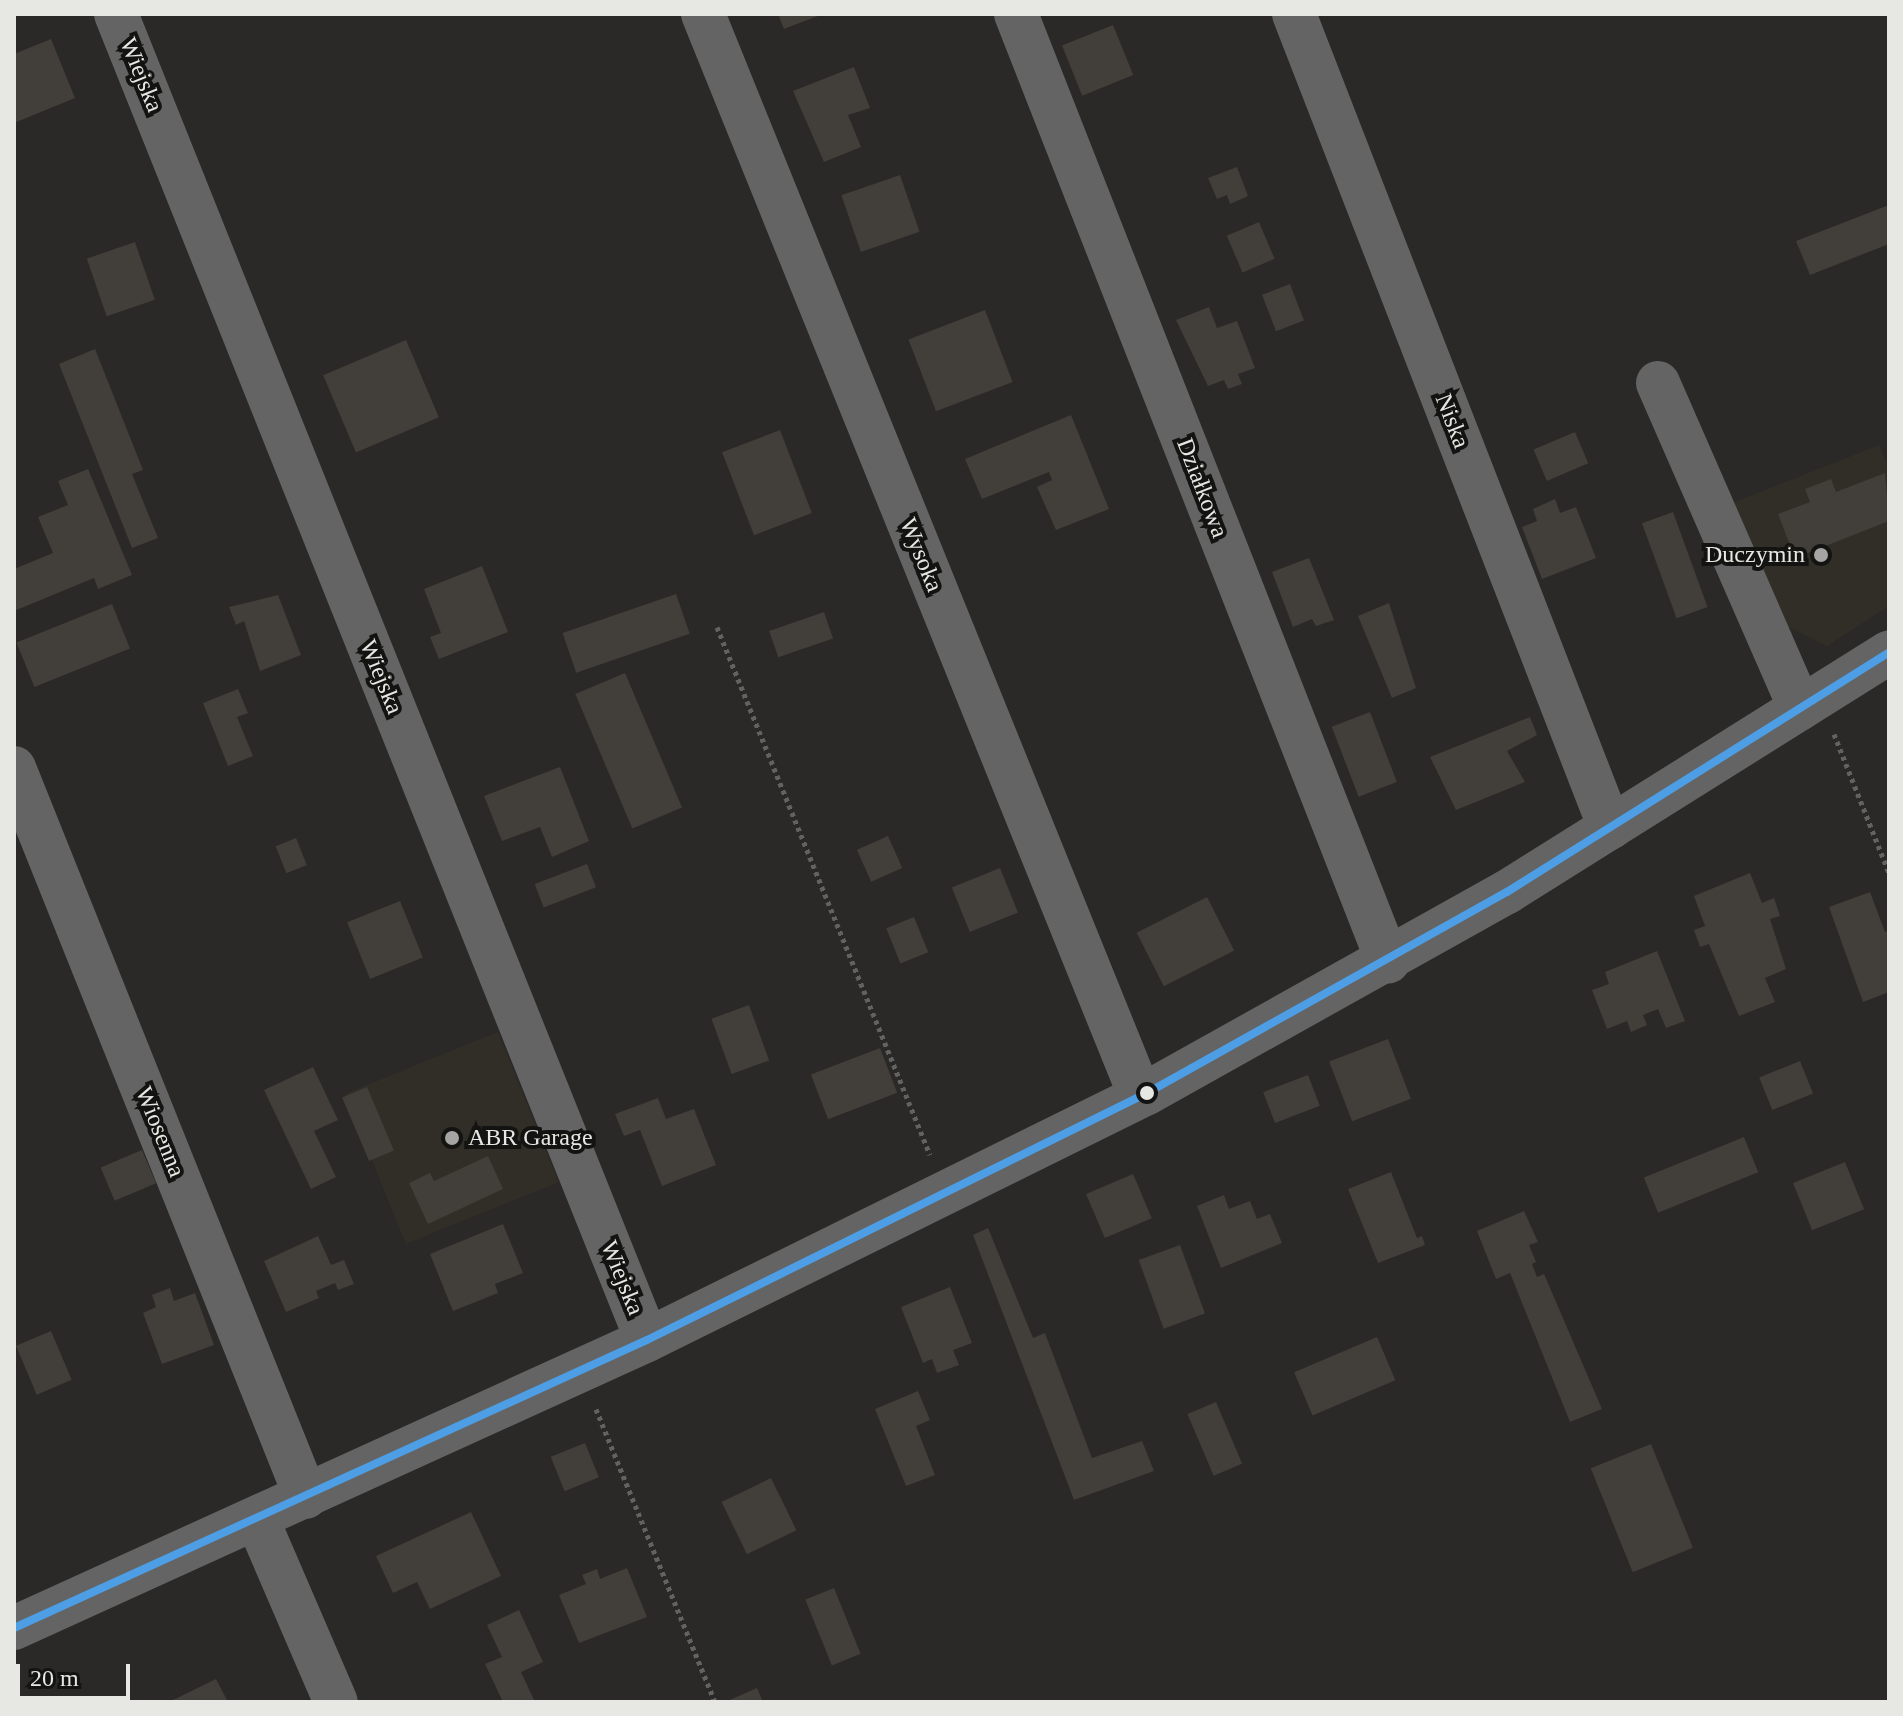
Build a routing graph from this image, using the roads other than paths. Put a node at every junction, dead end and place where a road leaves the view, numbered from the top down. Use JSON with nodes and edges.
{"nodes":[{"id":1,"x":116,"y":14,"type":"edge"},
{"id":2,"x":703,"y":14,"type":"edge"},
{"id":3,"x":1016,"y":14,"type":"edge"},
{"id":4,"x":1294,"y":14,"type":"edge"},
{"id":5,"x":1658,"y":383,"type":"dead end"},
{"id":6,"x":1889,"y":652,"type":"edge"},
{"id":7,"x":1809,"y":702,"type":"junction"},
{"id":8,"x":14,"y":768,"type":"edge"},
{"id":9,"x":1610,"y":828,"type":"junction"},
{"id":10,"x":1388,"y":962,"type":"junction"},
{"id":11,"x":1140,"y":1095,"type":"junction"},
{"id":12,"x":647,"y":1340,"type":"junction"},
{"id":13,"x":306,"y":1497,"type":"junction"},
{"id":14,"x":257,"y":1519,"type":"junction"},
{"id":15,"x":14,"y":1628,"type":"edge"},
{"id":16,"x":336,"y":1702,"type":"edge"}],
"edges":[{"from":1,"to":12,"type":"street","name":"Wiejska"},
{"from":2,"to":11,"type":"street","name":"Wysoka"},
{"from":3,"to":10,"type":"street","name":"Działkowa"},
{"from":4,"to":9,"type":"street","name":"Niska"},
{"from":5,"to":7,"type":"street"},
{"from":6,"to":7,"type":"street"},
{"from":7,"to":9,"type":"street"},
{"from":8,"to":13,"type":"street","name":"Wiosenna"},
{"from":9,"to":10,"type":"street"},
{"from":10,"to":11,"type":"street"},
{"from":11,"to":12,"type":"street"},
{"from":12,"to":13,"type":"street"},
{"from":13,"to":14,"type":"street"},
{"from":14,"to":15,"type":"street"},
{"from":14,"to":16,"type":"street"}]}
